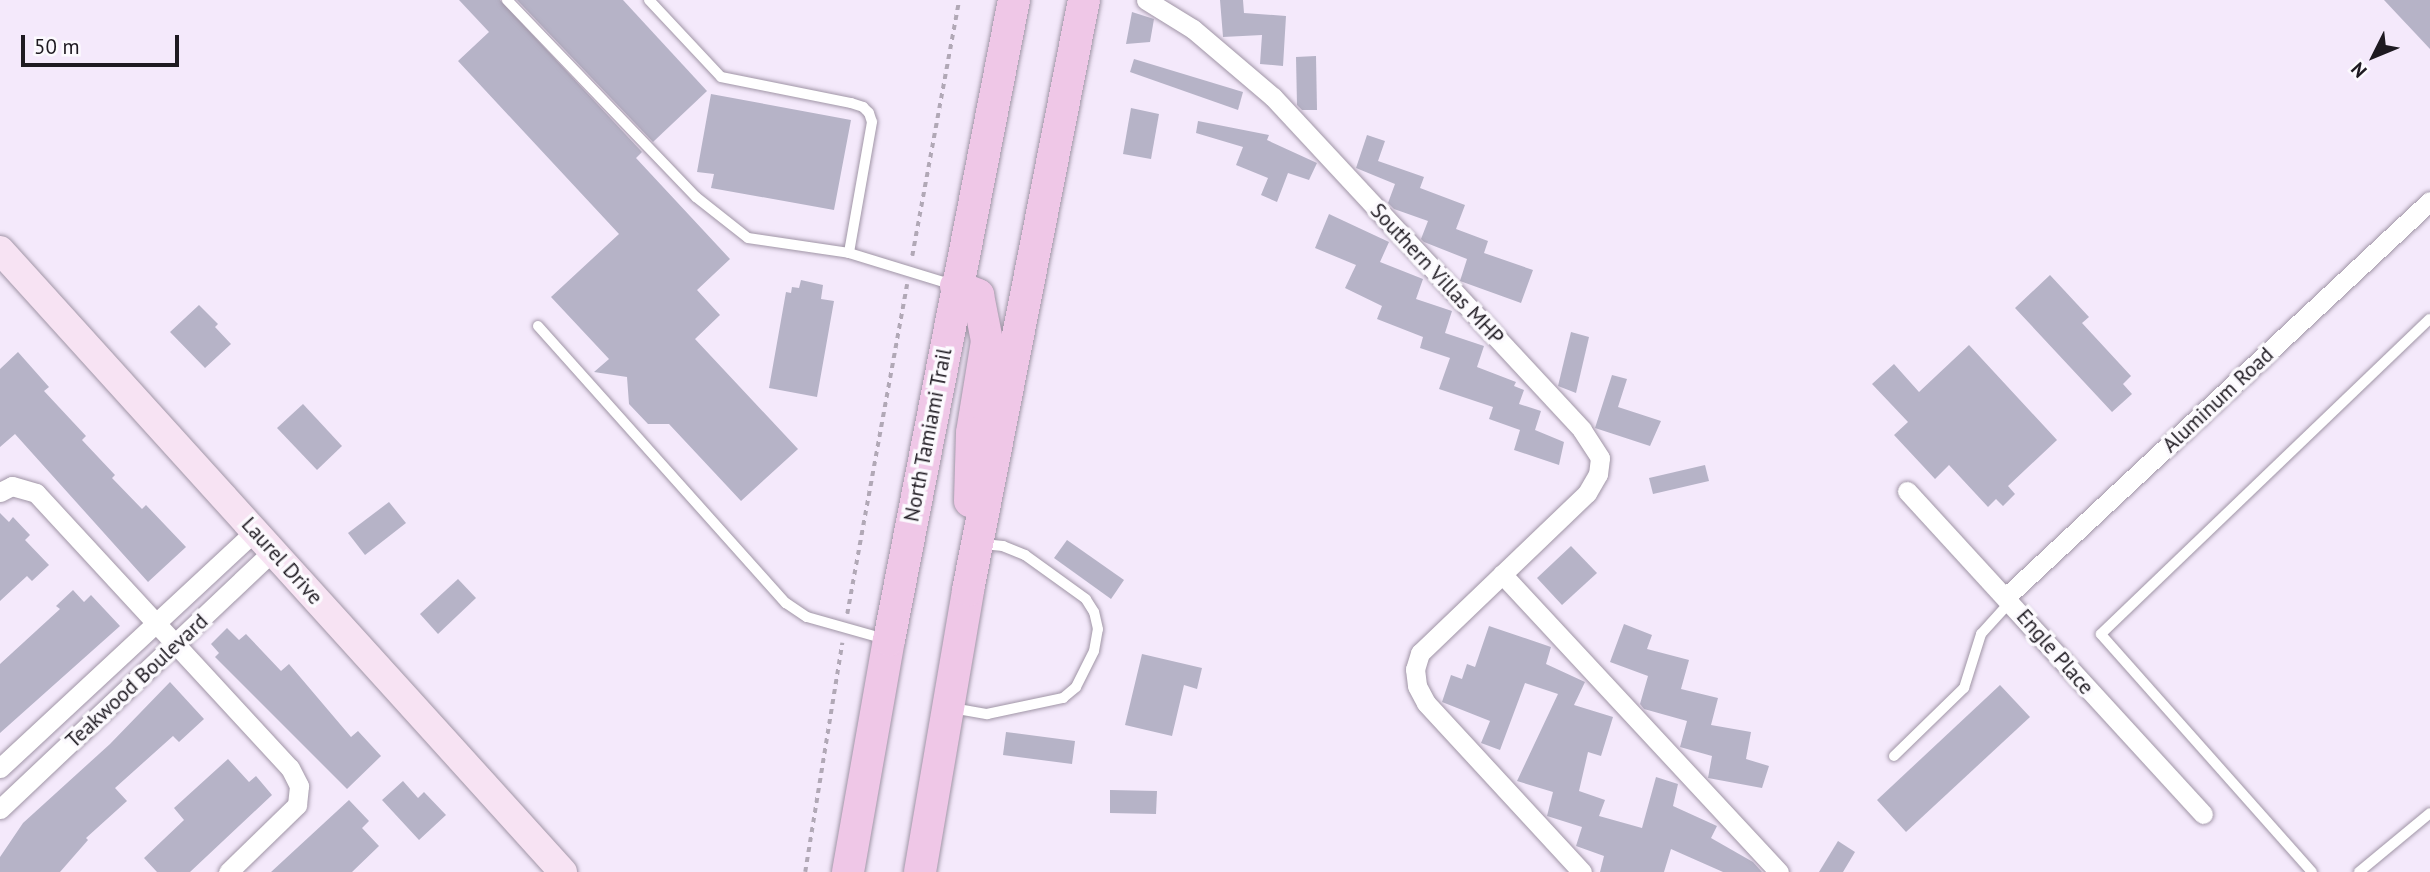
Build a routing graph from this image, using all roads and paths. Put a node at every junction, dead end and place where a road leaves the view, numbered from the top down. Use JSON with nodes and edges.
{"nodes":[{"id":1,"x":507,"y":0,"type":"edge"},
{"id":2,"x":649,"y":0,"type":"edge"},
{"id":3,"x":958,"y":0,"type":"edge"},
{"id":4,"x":1014,"y":0,"type":"edge"},
{"id":5,"x":1084,"y":0,"type":"edge"},
{"id":6,"x":1146,"y":0,"type":"edge"},
{"id":7,"x":2430,"y":201,"type":"edge"},
{"id":8,"x":0,"y":250,"type":"edge"},
{"id":9,"x":849,"y":253,"type":"junction"},
{"id":10,"x":909,"y":270,"type":"junction"},
{"id":11,"x":956,"y":286,"type":"junction"},
{"id":12,"x":2430,"y":319,"type":"edge"},
{"id":13,"x":538,"y":326,"type":"dead end"},
{"id":14,"x":1906,"y":491,"type":"dead end"},
{"id":15,"x":0,"y":492,"type":"edge"},
{"id":16,"x":264,"y":541,"type":"junction"},
{"id":17,"x":973,"y":543,"type":"junction"},
{"id":18,"x":1502,"y":574,"type":"junction"},
{"id":19,"x":2008,"y":599,"type":"junction"},
{"id":20,"x":156,"y":624,"type":"junction"},
{"id":21,"x":845,"y":628,"type":"junction"},
{"id":22,"x":889,"y":640,"type":"junction"},
{"id":23,"x":176,"y":646,"type":"junction"},
{"id":24,"x":948,"y":708,"type":"junction"},
{"id":25,"x":1894,"y":756,"type":"dead end"},
{"id":26,"x":0,"y":768,"type":"edge"},
{"id":27,"x":0,"y":809,"type":"edge"},
{"id":28,"x":2430,"y":813,"type":"edge"},
{"id":29,"x":2203,"y":814,"type":"dead end"},
{"id":30,"x":228,"y":872,"type":"edge"},
{"id":31,"x":563,"y":872,"type":"edge"},
{"id":32,"x":805,"y":872,"type":"edge"},
{"id":33,"x":848,"y":872,"type":"edge"},
{"id":34,"x":920,"y":872,"type":"edge"},
{"id":35,"x":1582,"y":872,"type":"edge"},
{"id":36,"x":1779,"y":872,"type":"edge"},
{"id":37,"x":2312,"y":872,"type":"edge"},
{"id":38,"x":2359,"y":872,"type":"edge"}],
"edges":[{"from":1,"to":9,"type":"lane"},
{"from":2,"to":9,"type":"lane"},
{"from":3,"to":10,"type":"path"},
{"from":4,"to":11,"type":"main road","name":"North Tamiami Trail"},
{"from":5,"to":17,"type":"main road"},
{"from":6,"to":18,"type":"street","name":"Southern Villas MHP"},
{"from":7,"to":19,"type":"street","name":"Aluminum Road"},
{"from":8,"to":16,"type":"street","name":"Laurel Drive"},
{"from":9,"to":10,"type":"lane"},
{"from":10,"to":11,"type":"lane"},
{"from":10,"to":21,"type":"path"},
{"from":11,"to":17,"type":"main road"},
{"from":11,"to":22,"type":"main road","name":"North Tamiami Trail"},
{"from":12,"to":37,"type":"lane"},
{"from":13,"to":21,"type":"lane"},
{"from":14,"to":19,"type":"street","name":"Engle Place"},
{"from":15,"to":20,"type":"street"},
{"from":16,"to":20,"type":"street","name":"Teakwood Boulevard"},
{"from":16,"to":23,"type":"street","name":"Teakwood Boulevard"},
{"from":16,"to":31,"type":"street","name":"Laurel Drive"},
{"from":17,"to":24,"type":"main road"},
{"from":17,"to":24,"type":"lane"},
{"from":18,"to":35,"type":"street","name":"Southern Villas MHP"},
{"from":18,"to":36,"type":"street"},
{"from":19,"to":25,"type":"lane"},
{"from":19,"to":29,"type":"street","name":"Engle Place"},
{"from":20,"to":23,"type":"street"},
{"from":20,"to":26,"type":"street","name":"Teakwood Boulevard"},
{"from":21,"to":22,"type":"lane"},
{"from":21,"to":32,"type":"path"},
{"from":22,"to":33,"type":"main road","name":"North Tamiami Trail"},
{"from":23,"to":27,"type":"street","name":"Teakwood Boulevard"},
{"from":23,"to":30,"type":"street"},
{"from":24,"to":34,"type":"main road"},
{"from":28,"to":38,"type":"lane"}]}
